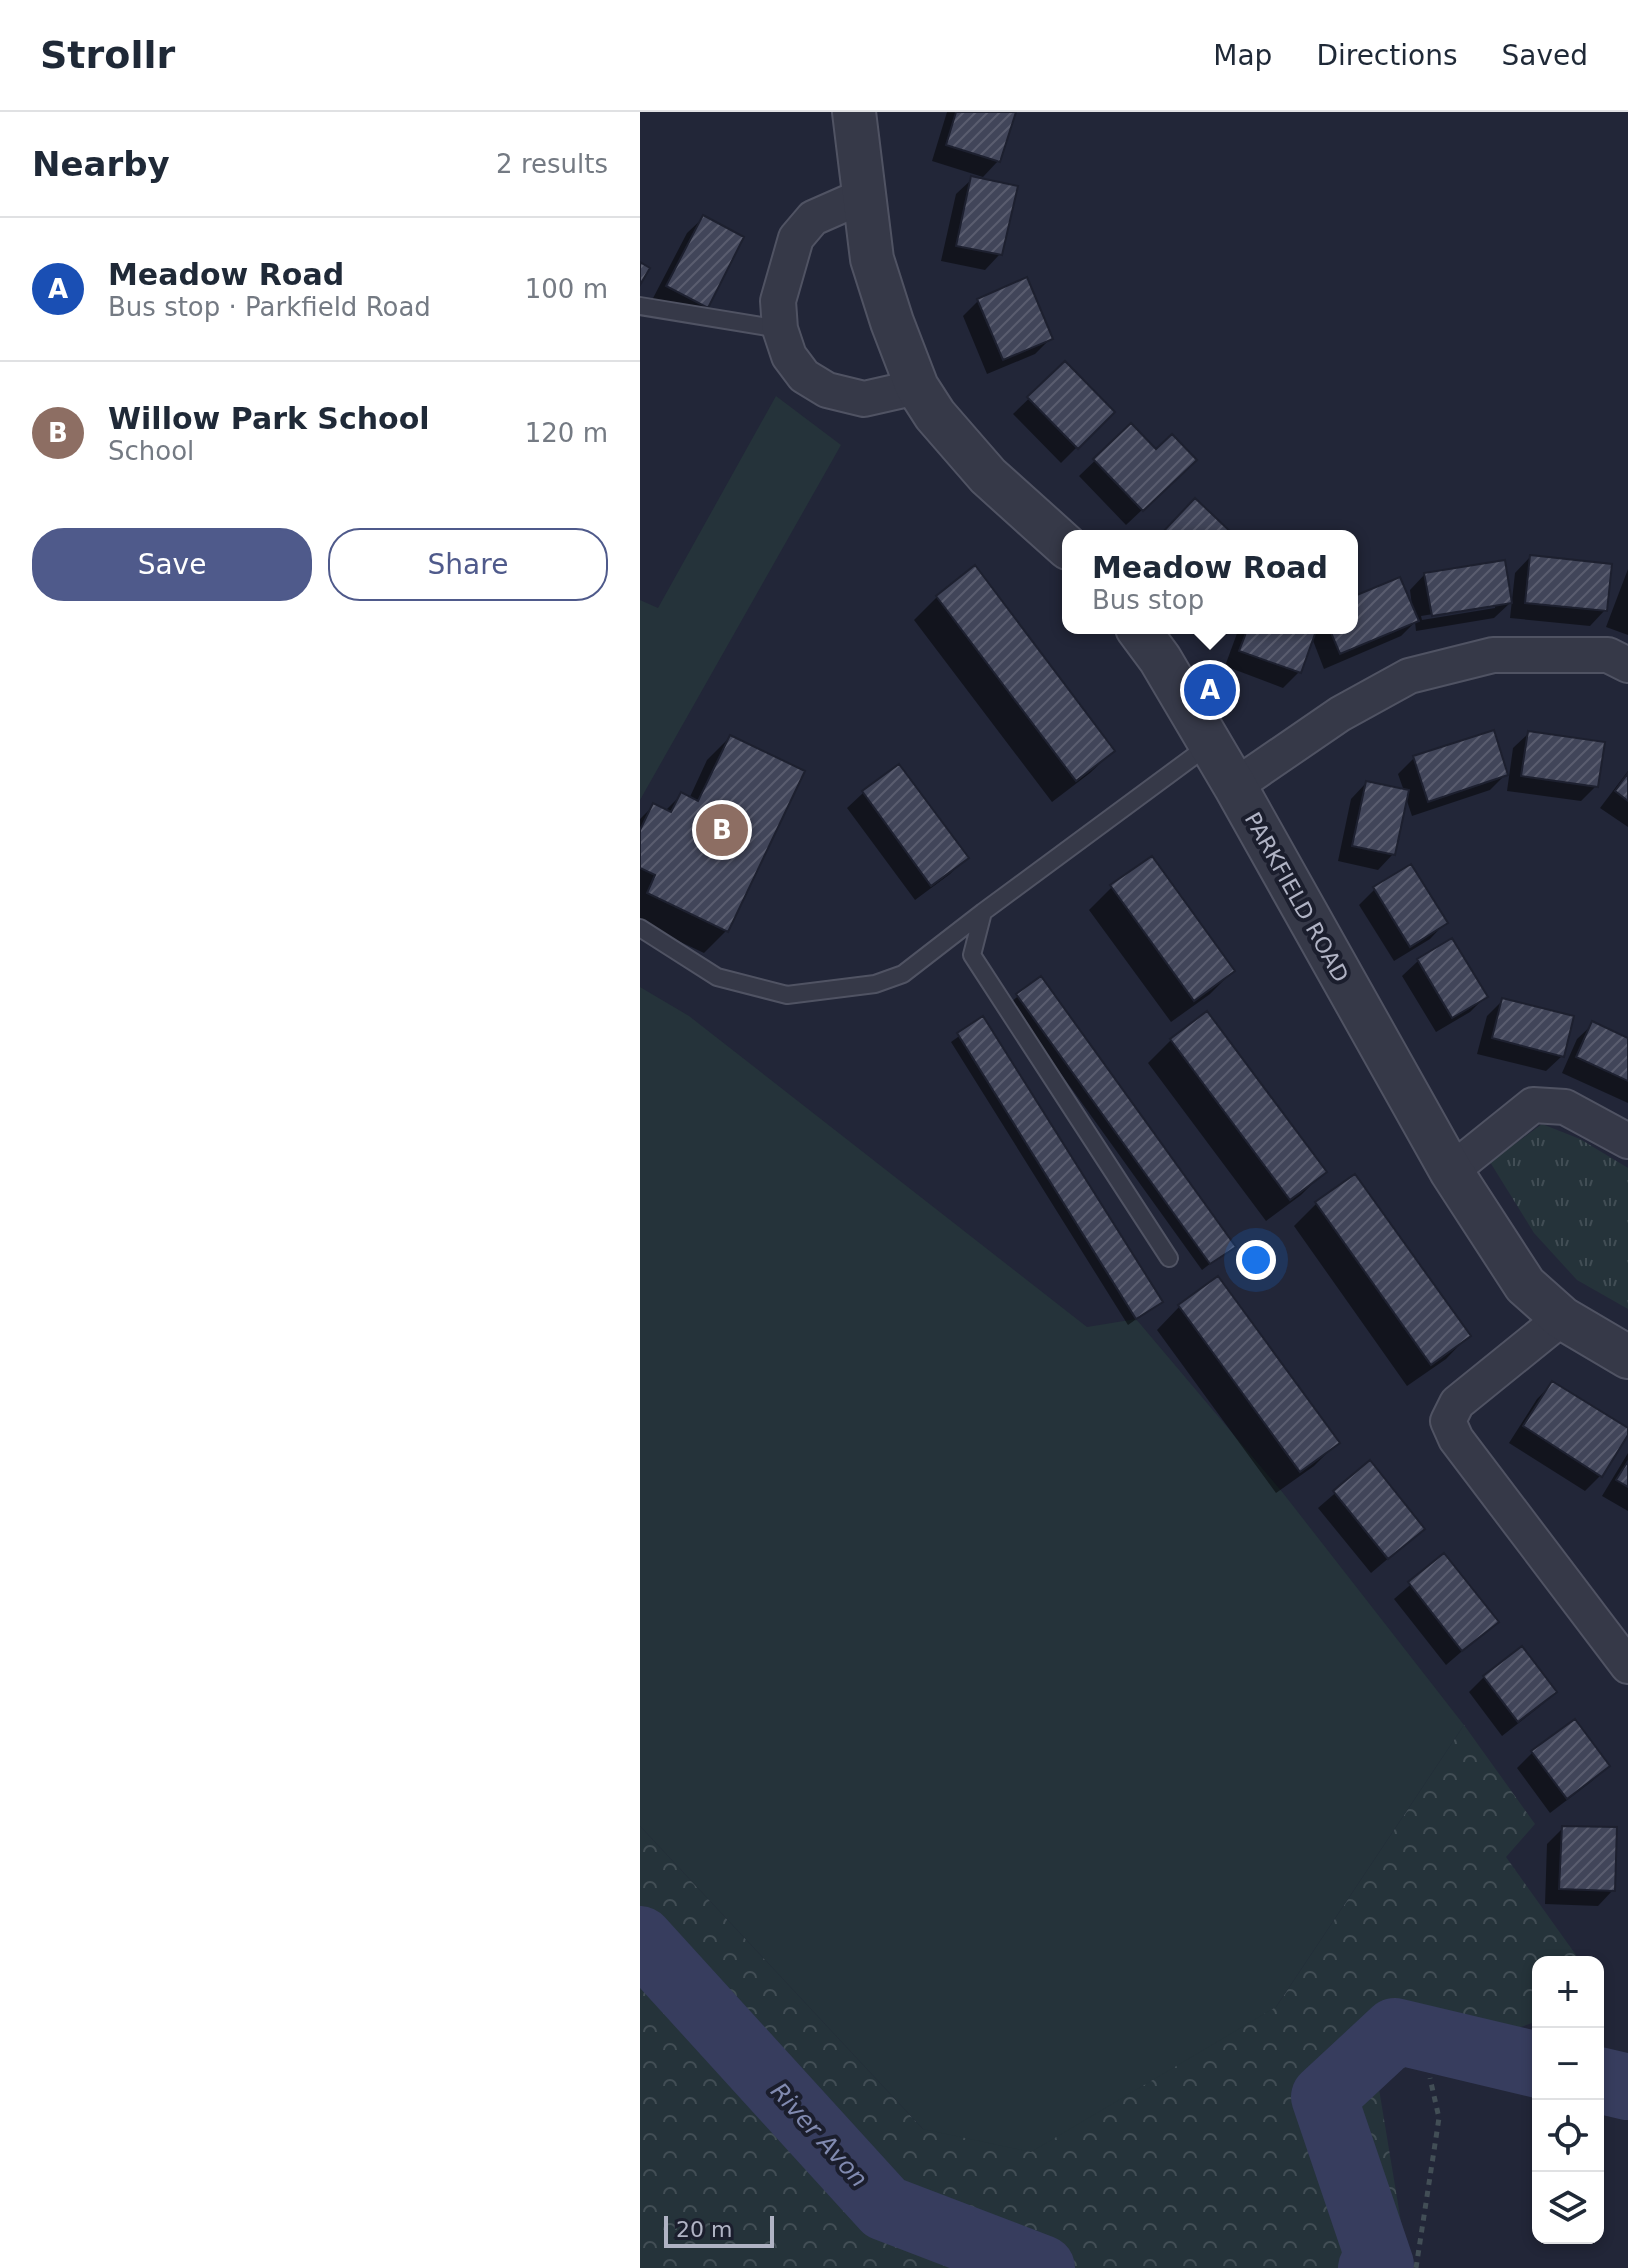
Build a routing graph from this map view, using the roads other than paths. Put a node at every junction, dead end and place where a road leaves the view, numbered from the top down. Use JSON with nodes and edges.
{"nodes":[{"id":1,"x":854,"y":112,"type":"edge"},
{"id":2,"x":863,"y":196,"type":"junction"},
{"id":3,"x":640,"y":306,"type":"edge"},
{"id":4,"x":780,"y":329,"type":"junction"},
{"id":5,"x":917,"y":387,"type":"junction"},
{"id":6,"x":1062,"y":543,"type":"edge"},
{"id":7,"x":1141,"y":634,"type":"edge"},
{"id":8,"x":1628,"y":665,"type":"edge"},
{"id":9,"x":1210,"y":744,"type":"junction"},
{"id":10,"x":1235,"y":786,"type":"junction"},
{"id":11,"x":983,"y":912,"type":"junction"},
{"id":12,"x":640,"y":928,"type":"edge"},
{"id":13,"x":1628,"y":1141,"type":"edge"},
{"id":14,"x":1451,"y":1171,"type":"junction"},
{"id":15,"x":1169,"y":1258,"type":"dead end"},
{"id":16,"x":1562,"y":1318,"type":"junction"},
{"id":17,"x":1628,"y":1357,"type":"edge"},
{"id":18,"x":1628,"y":1666,"type":"edge"}],
"edges":[{"from":1,"to":2,"type":"street"},
{"from":2,"to":4,"type":"street"},
{"from":2,"to":5,"type":"street"},
{"from":3,"to":4,"type":"lane"},
{"from":4,"to":5,"type":"street"},
{"from":5,"to":6,"type":"street"},
{"from":7,"to":9,"type":"street","name":"PARKFIELD ROAD"},
{"from":8,"to":10,"type":"street"},
{"from":9,"to":10,"type":"street","name":"PARKFIELD ROAD"},
{"from":9,"to":11,"type":"lane"},
{"from":10,"to":14,"type":"street","name":"PARKFIELD ROAD"},
{"from":11,"to":12,"type":"lane"},
{"from":11,"to":15,"type":"lane"},
{"from":13,"to":14,"type":"street"},
{"from":14,"to":16,"type":"street","name":"PARKFIELD ROAD"},
{"from":16,"to":17,"type":"street","name":"PARKFIELD ROAD"},
{"from":16,"to":18,"type":"street"}]}
